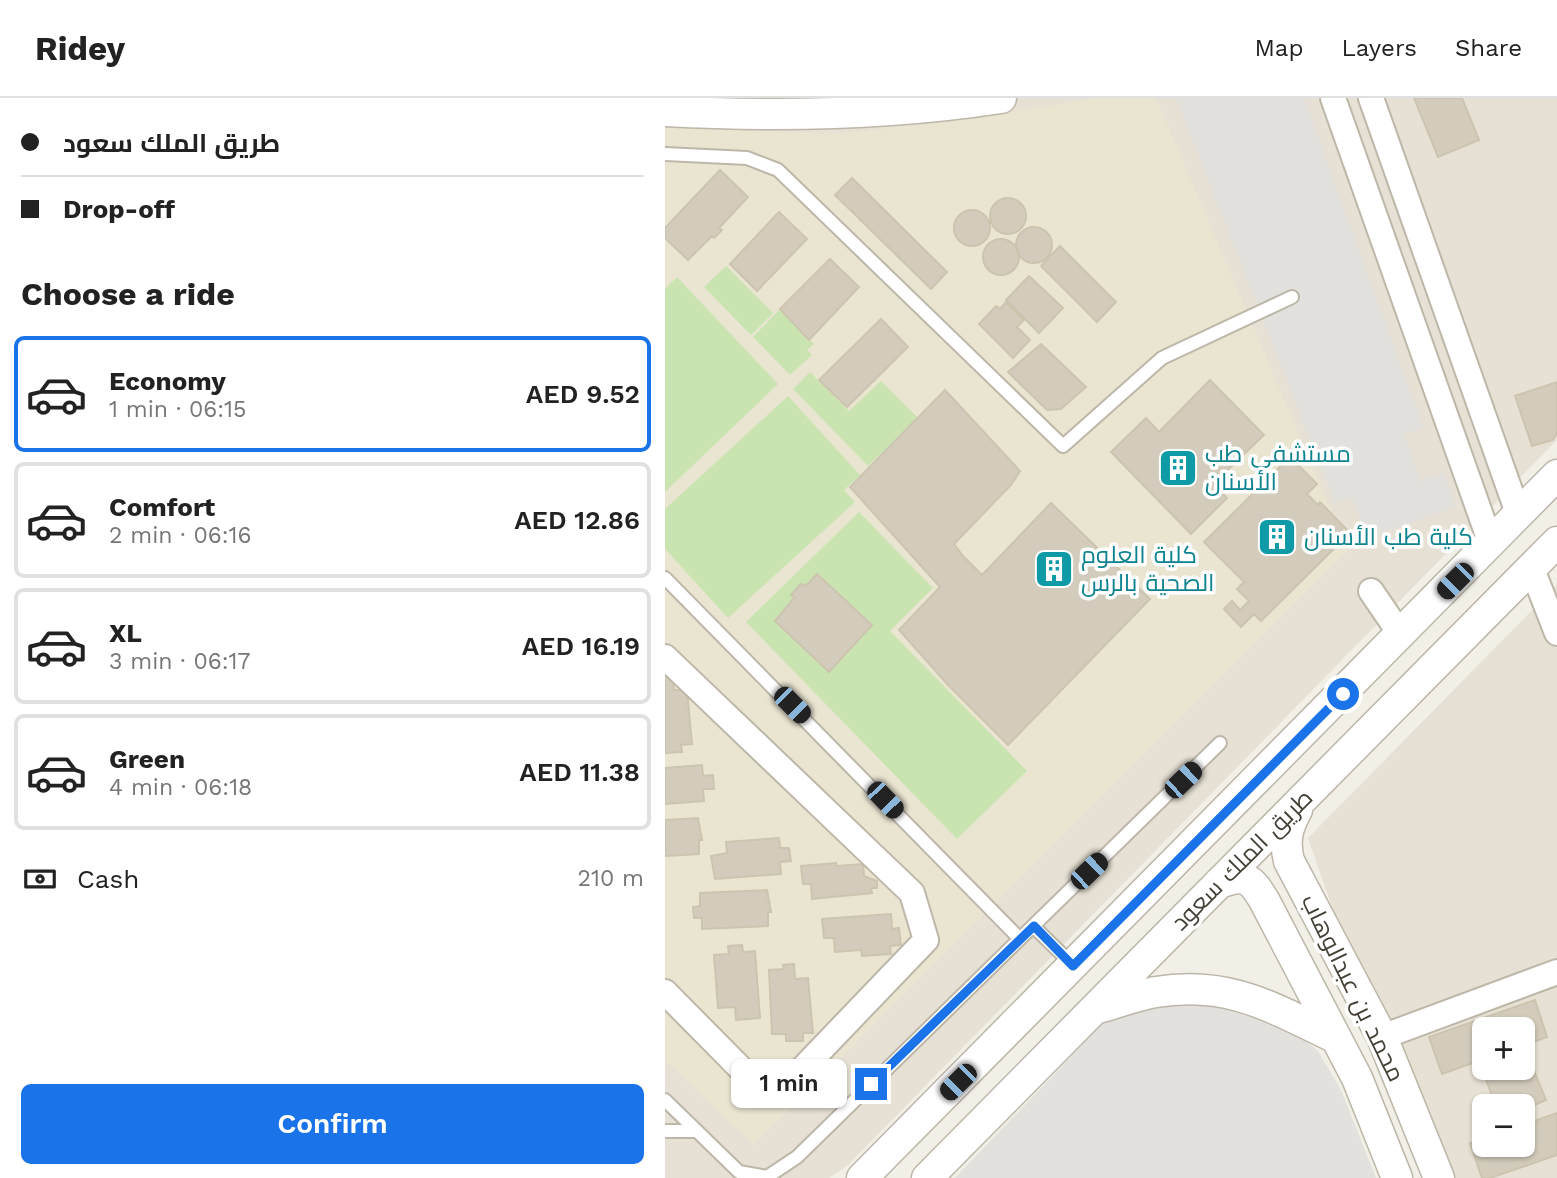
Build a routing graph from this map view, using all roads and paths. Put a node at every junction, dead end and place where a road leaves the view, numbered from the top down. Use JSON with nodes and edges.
{"nodes":[{"id":1,"x":1001,"y":98,"type":"edge"},
{"id":2,"x":1333,"y":98,"type":"edge"},
{"id":3,"x":1371,"y":98,"type":"edge"},
{"id":4,"x":665,"y":111,"type":"edge"},
{"id":5,"x":665,"y":154,"type":"edge"},
{"id":6,"x":1292,"y":297,"type":"dead end"},
{"id":7,"x":1557,"y":475,"type":"edge"},
{"id":8,"x":1519,"y":516,"type":"junction"},
{"id":9,"x":1557,"y":542,"type":"edge"},
{"id":10,"x":1491,"y":544,"type":"junction"},
{"id":11,"x":1532,"y":569,"type":"junction"},
{"id":12,"x":665,"y":578,"type":"edge"},
{"id":13,"x":1371,"y":591,"type":"dead end"},
{"id":14,"x":1557,"y":633,"type":"edge"},
{"id":15,"x":1401,"y":635,"type":"junction"},
{"id":16,"x":665,"y":657,"type":"edge"},
{"id":17,"x":1220,"y":743,"type":"dead end"},
{"id":18,"x":1303,"y":799,"type":"junction"},
{"id":19,"x":1219,"y":883,"type":"junction"},
{"id":20,"x":1034,"y":926,"type":"junction"},
{"id":21,"x":1020,"y":939,"type":"junction"},
{"id":22,"x":1073,"y":966,"type":"junction"},
{"id":23,"x":1557,"y":972,"type":"edge"},
{"id":24,"x":665,"y":992,"type":"edge"},
{"id":25,"x":1095,"y":1009,"type":"junction"},
{"id":26,"x":1383,"y":1037,"type":"junction"},
{"id":27,"x":1336,"y":1038,"type":"junction"},
{"id":28,"x":665,"y":1100,"type":"edge"},
{"id":29,"x":665,"y":1131,"type":"edge"},
{"id":30,"x":697,"y":1131,"type":"junction"},
{"id":31,"x":862,"y":1178,"type":"edge"},
{"id":32,"x":927,"y":1178,"type":"edge"},
{"id":33,"x":1397,"y":1178,"type":"edge"},
{"id":34,"x":1439,"y":1178,"type":"edge"}],
"edges":[{"from":1,"to":4,"type":"street"},
{"from":2,"to":10,"type":"street"},
{"from":3,"to":8,"type":"street"},
{"from":5,"to":6,"type":"lane"},
{"from":7,"to":8,"type":"street","name":"طريق الملك سعود"},
{"from":8,"to":10,"type":"street","name":"طريق الملك سعود"},
{"from":9,"to":11,"type":"street","name":"طريق الملك سعود"},
{"from":10,"to":15,"type":"street","name":"طريق الملك سعود"},
{"from":11,"to":14,"type":"street"},
{"from":11,"to":18,"type":"street","name":"طريق الملك سعود"},
{"from":12,"to":21,"type":"lane"},
{"from":13,"to":15,"type":"street"},
{"from":15,"to":22,"type":"street","name":"طريق الملك سعود"},
{"from":16,"to":24,"type":"street"},
{"from":17,"to":20,"type":"lane"},
{"from":18,"to":19,"type":"street","name":"طريق الملك سعود"},
{"from":18,"to":26,"type":"street","name":"محمد بن عبدالوهاب"},
{"from":19,"to":25,"type":"street","name":"طريق الملك سعود"},
{"from":19,"to":27,"type":"street","name":"محمد بن عبدالوهاب"},
{"from":20,"to":21,"type":"lane"},
{"from":20,"to":22,"type":"lane"},
{"from":21,"to":30,"type":"lane"},
{"from":22,"to":31,"type":"street","name":"طريق الملك سعود"},
{"from":23,"to":26,"type":"street"},
{"from":25,"to":27,"type":"street"},
{"from":25,"to":32,"type":"street","name":"طريق الملك سعود"},
{"from":26,"to":34,"type":"street","name":"محمد بن عبدالوهاب"},
{"from":27,"to":33,"type":"street","name":"محمد بن عبدالوهاب"},
{"from":28,"to":30,"type":"lane"},
{"from":29,"to":30,"type":"lane"}]}
